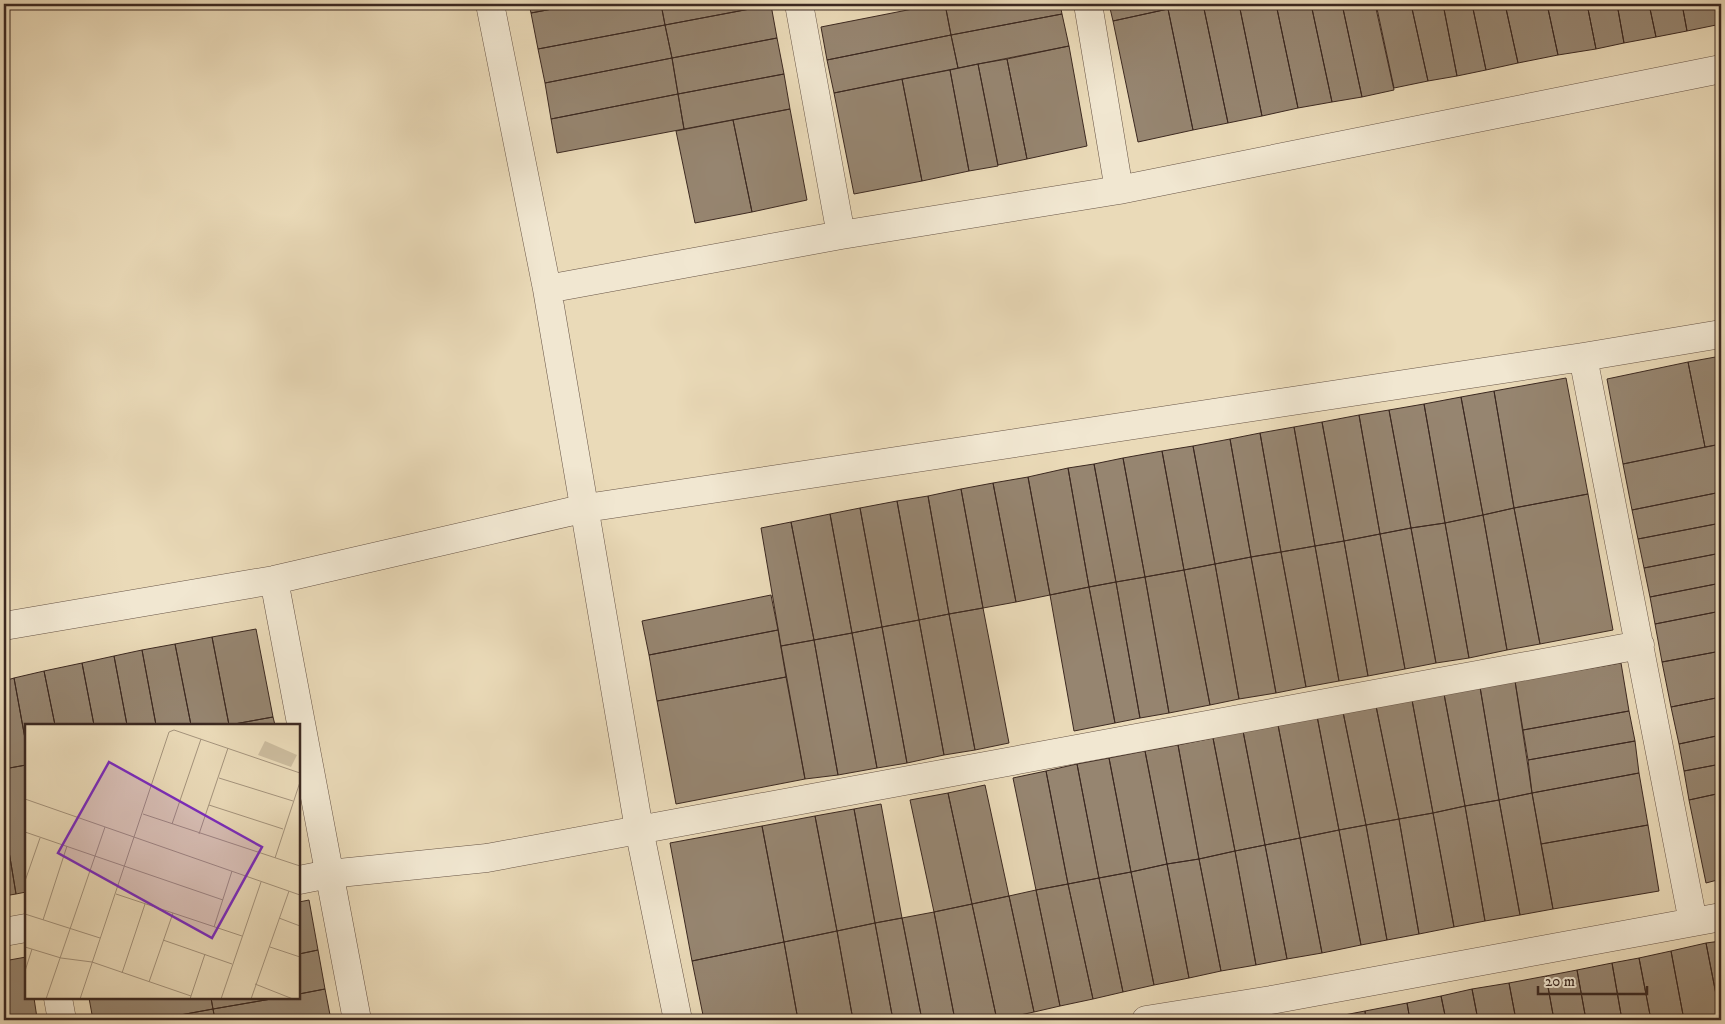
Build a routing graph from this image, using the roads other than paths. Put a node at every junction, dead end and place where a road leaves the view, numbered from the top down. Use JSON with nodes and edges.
{"nodes":[{"id":1,"x":490,"y":4,"type":"edge"},
{"id":2,"x":799,"y":4,"type":"edge"},
{"id":3,"x":1088,"y":4,"type":"edge"},
{"id":4,"x":1721,"y":69,"type":"edge"},
{"id":5,"x":1119,"y":190,"type":"junction"},
{"id":6,"x":841,"y":235,"type":"junction"},
{"id":7,"x":547,"y":289,"type":"junction"},
{"id":8,"x":1721,"y":334,"type":"edge"},
{"id":9,"x":1583,"y":357,"type":"junction"},
{"id":10,"x":586,"y":508,"type":"junction"},
{"id":11,"x":274,"y":580,"type":"junction"},
{"id":12,"x":4,"y":626,"type":"edge"},
{"id":13,"x":1640,"y":645,"type":"junction"},
{"id":14,"x":639,"y":830,"type":"junction"},
{"id":15,"x":329,"y":874,"type":"junction"},
{"id":16,"x":300,"y":880,"type":"edge"},
{"id":17,"x":1721,"y":916,"type":"edge"},
{"id":18,"x":1693,"y":922,"type":"junction"},
{"id":19,"x":25,"y":928,"type":"edge"},
{"id":20,"x":4,"y":932,"type":"edge"},
{"id":21,"x":58,"y":999,"type":"edge"},
{"id":22,"x":1273,"y":1010,"type":"edge"},
{"id":23,"x":62,"y":1020,"type":"edge"},
{"id":24,"x":357,"y":1020,"type":"edge"},
{"id":25,"x":678,"y":1020,"type":"edge"},
{"id":26,"x":1146,"y":1020,"type":"edge"}],
"edges":[{"from":1,"to":7,"type":"street"},
{"from":2,"to":6,"type":"street"},
{"from":3,"to":5,"type":"street"},
{"from":4,"to":5,"type":"street"},
{"from":5,"to":6,"type":"street"},
{"from":6,"to":7,"type":"street"},
{"from":7,"to":10,"type":"street"},
{"from":8,"to":9,"type":"street"},
{"from":9,"to":10,"type":"street"},
{"from":9,"to":13,"type":"street"},
{"from":10,"to":11,"type":"street"},
{"from":10,"to":14,"type":"street"},
{"from":11,"to":12,"type":"street"},
{"from":11,"to":15,"type":"street"},
{"from":13,"to":14,"type":"street"},
{"from":13,"to":18,"type":"street"},
{"from":14,"to":15,"type":"street"},
{"from":14,"to":25,"type":"street"},
{"from":15,"to":16,"type":"street"},
{"from":15,"to":24,"type":"street"},
{"from":17,"to":18,"type":"street"},
{"from":18,"to":22,"type":"street"},
{"from":19,"to":20,"type":"street"},
{"from":21,"to":23,"type":"street"},
{"from":22,"to":26,"type":"street"}]}
